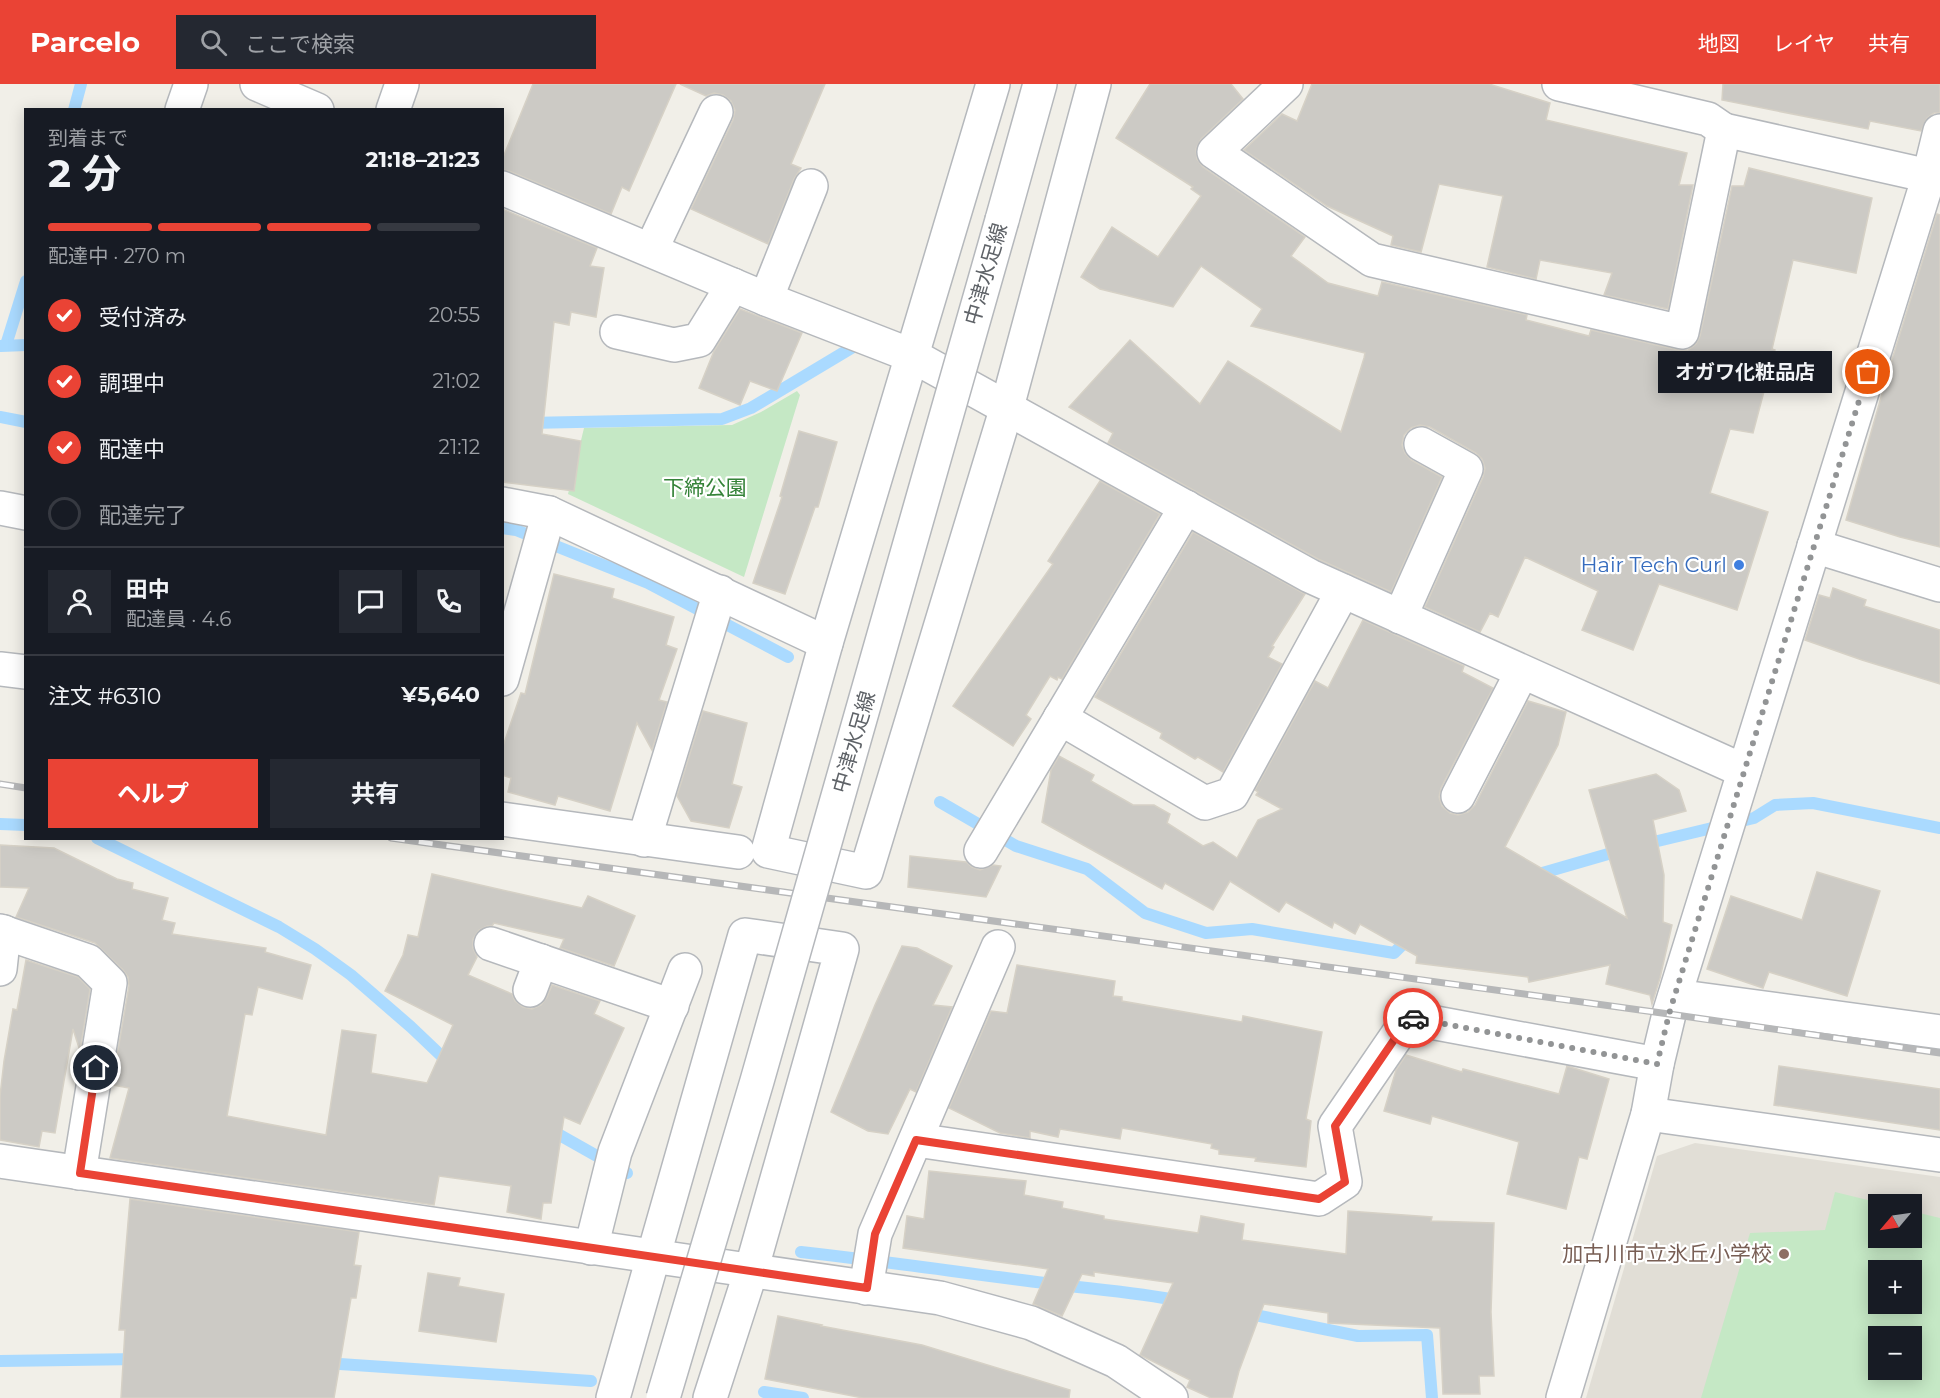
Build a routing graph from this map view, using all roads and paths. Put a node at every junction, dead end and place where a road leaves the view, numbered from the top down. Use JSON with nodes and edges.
{"nodes":[{"id":1,"x":191,"y":84,"type":"edge"},
{"id":2,"x":256,"y":84,"type":"edge"},
{"id":3,"x":402,"y":84,"type":"edge"},
{"id":4,"x":993,"y":84,"type":"edge"},
{"id":5,"x":1040,"y":84,"type":"edge"},
{"id":6,"x":1094,"y":84,"type":"edge"},
{"id":7,"x":1286,"y":84,"type":"edge"},
{"id":8,"x":1559,"y":84,"type":"edge"},
{"id":9,"x":300,"y":106,"type":"edge"},
{"id":10,"x":183,"y":108,"type":"edge"},
{"id":11,"x":394,"y":108,"type":"edge"},
{"id":12,"x":716,"y":112,"type":"dead end"},
{"id":13,"x":1724,"y":129,"type":"junction"},
{"id":14,"x":1940,"y":130,"type":"edge"},
{"id":15,"x":1929,"y":176,"type":"junction"},
{"id":16,"x":811,"y":186,"type":"dead end"},
{"id":17,"x":504,"y":189,"type":"edge"},
{"id":18,"x":651,"y":250,"type":"junction"},
{"id":19,"x":734,"y":285,"type":"junction"},
{"id":20,"x":766,"y":298,"type":"junction"},
{"id":21,"x":617,"y":332,"type":"dead end"},
{"id":22,"x":913,"y":356,"type":"junction"},
{"id":23,"x":1007,"y":407,"type":"junction"},
{"id":24,"x":1420,"y":444,"type":"dead end"},
{"id":25,"x":504,"y":505,"type":"edge"},
{"id":26,"x":1186,"y":507,"type":"junction"},
{"id":27,"x":0,"y":508,"type":"edge"},
{"id":28,"x":24,"y":513,"type":"edge"},
{"id":29,"x":544,"y":532,"type":"junction"},
{"id":30,"x":1814,"y":546,"type":"junction"},
{"id":31,"x":1940,"y":585,"type":"edge"},
{"id":32,"x":1343,"y":591,"type":"junction"},
{"id":33,"x":720,"y":592,"type":"junction"},
{"id":34,"x":1400,"y":616,"type":"junction"},
{"id":35,"x":826,"y":643,"type":"junction"},
{"id":36,"x":0,"y":669,"type":"edge"},
{"id":37,"x":24,"y":672,"type":"edge"},
{"id":38,"x":504,"y":672,"type":"edge"},
{"id":39,"x":1522,"y":672,"type":"junction"},
{"id":40,"x":1060,"y":718,"type":"junction"},
{"id":41,"x":1744,"y":771,"type":"junction"},
{"id":42,"x":1458,"y":796,"type":"dead end"},
{"id":43,"x":504,"y":819,"type":"edge"},
{"id":44,"x":644,"y":840,"type":"junction"},
{"id":45,"x":981,"y":850,"type":"dead end"},
{"id":46,"x":738,"y":852,"type":"dead end"},
{"id":47,"x":2,"y":932,"type":"edge"},
{"id":48,"x":491,"y":944,"type":"dead end"},
{"id":49,"x":998,"y":947,"type":"dead end"},
{"id":50,"x":0,"y":969,"type":"edge"},
{"id":51,"x":685,"y":970,"type":"dead end"},
{"id":52,"x":1675,"y":996,"type":"junction"},
{"id":53,"x":672,"y":1006,"type":"junction"},
{"id":54,"x":1940,"y":1032,"type":"edge"},
{"id":55,"x":1657,"y":1064,"type":"junction"},
{"id":56,"x":1648,"y":1114,"type":"junction"},
{"id":57,"x":916,"y":1140,"type":"junction"},
{"id":58,"x":1940,"y":1155,"type":"edge"},
{"id":59,"x":0,"y":1161,"type":"edge"},
{"id":60,"x":80,"y":1173,"type":"junction"},
{"id":61,"x":591,"y":1248,"type":"junction"},
{"id":62,"x":654,"y":1257,"type":"junction"},
{"id":63,"x":751,"y":1271,"type":"junction"},
{"id":64,"x":867,"y":1284,"type":"junction"},
{"id":65,"x":613,"y":1398,"type":"edge"},
{"id":66,"x":663,"y":1398,"type":"edge"},
{"id":67,"x":710,"y":1398,"type":"edge"},
{"id":68,"x":1171,"y":1398,"type":"edge"},
{"id":69,"x":1563,"y":1398,"type":"edge"}],
"edges":[{"from":1,"to":10,"type":"street"},
{"from":2,"to":9,"type":"street"},
{"from":3,"to":11,"type":"street"},
{"from":4,"to":22,"type":"street"},
{"from":5,"to":66,"type":"street","name":"中津水足線","bridge":true},
{"from":6,"to":23,"type":"street"},
{"from":7,"to":13,"type":"street"},
{"from":8,"to":13,"type":"street"},
{"from":12,"to":18,"type":"street"},
{"from":13,"to":15,"type":"street"},
{"from":14,"to":15,"type":"street"},
{"from":15,"to":30,"type":"street"},
{"from":16,"to":20,"type":"street"},
{"from":17,"to":18,"type":"street"},
{"from":18,"to":19,"type":"street"},
{"from":19,"to":20,"type":"street"},
{"from":19,"to":21,"type":"street"},
{"from":20,"to":22,"type":"street"},
{"from":22,"to":23,"type":"street"},
{"from":22,"to":35,"type":"street"},
{"from":23,"to":26,"type":"street"},
{"from":23,"to":35,"type":"street"},
{"from":24,"to":34,"type":"street"},
{"from":25,"to":29,"type":"street"},
{"from":26,"to":32,"type":"street"},
{"from":26,"to":40,"type":"street"},
{"from":27,"to":28,"type":"street"},
{"from":29,"to":33,"type":"street"},
{"from":29,"to":38,"type":"street"},
{"from":30,"to":31,"type":"street"},
{"from":30,"to":41,"type":"street"},
{"from":32,"to":34,"type":"street"},
{"from":32,"to":40,"type":"street"},
{"from":33,"to":35,"type":"street"},
{"from":33,"to":44,"type":"street"},
{"from":34,"to":39,"type":"street"},
{"from":36,"to":37,"type":"street"},
{"from":39,"to":41,"type":"street"},
{"from":39,"to":42,"type":"street"},
{"from":40,"to":45,"type":"street"},
{"from":41,"to":52,"type":"street"},
{"from":43,"to":44,"type":"street"},
{"from":44,"to":46,"type":"street"},
{"from":47,"to":50,"type":"street"},
{"from":47,"to":60,"type":"street"},
{"from":48,"to":53,"type":"street"},
{"from":49,"to":57,"type":"street"},
{"from":51,"to":53,"type":"street"},
{"from":52,"to":54,"type":"street"},
{"from":52,"to":55,"type":"street"},
{"from":53,"to":61,"type":"street"},
{"from":55,"to":56,"type":"street"},
{"from":55,"to":57,"type":"street"},
{"from":56,"to":58,"type":"street"},
{"from":56,"to":69,"type":"street"},
{"from":57,"to":64,"type":"street"},
{"from":59,"to":60,"type":"street"},
{"from":60,"to":61,"type":"street"},
{"from":61,"to":62,"type":"street"},
{"from":62,"to":63,"type":"street"},
{"from":62,"to":63,"type":"street"},
{"from":62,"to":65,"type":"street"},
{"from":63,"to":64,"type":"street"},
{"from":63,"to":67,"type":"street"},
{"from":64,"to":68,"type":"street"}]}
